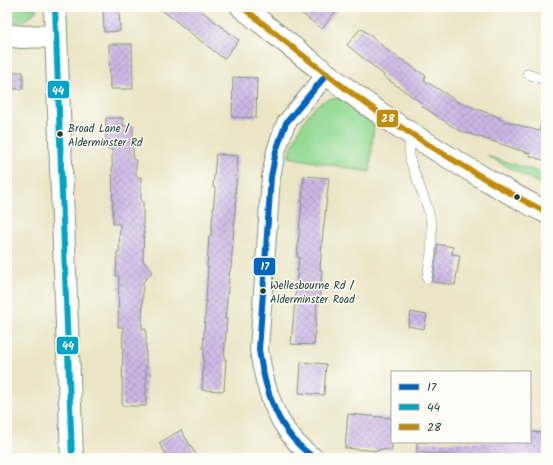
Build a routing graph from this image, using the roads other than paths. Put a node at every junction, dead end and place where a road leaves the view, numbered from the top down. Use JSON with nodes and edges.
{"nodes":[{"id":1,"x":55,"y":7,"type":"edge"},
{"id":2,"x":242,"y":7,"type":"edge"},
{"id":3,"x":7,"y":35,"type":"edge"},
{"id":4,"x":55,"y":36,"type":"junction"},
{"id":5,"x":327,"y":74,"type":"junction"},
{"id":6,"x":527,"y":74,"type":"dead end"},
{"id":7,"x":546,"y":80,"type":"edge"},
{"id":8,"x":409,"y":132,"type":"junction"},
{"id":9,"x":546,"y":212,"type":"edge"},
{"id":10,"x":427,"y":278,"type":"dead end"},
{"id":11,"x":72,"y":458,"type":"edge"},
{"id":12,"x":316,"y":458,"type":"edge"}],
"edges":[{"from":1,"to":4,"type":"street"},
{"from":2,"to":5,"type":"street"},
{"from":3,"to":4,"type":"street"},
{"from":4,"to":11,"type":"street"},
{"from":5,"to":8,"type":"street"},
{"from":5,"to":12,"type":"street"},
{"from":6,"to":7,"type":"lane"},
{"from":8,"to":9,"type":"street"},
{"from":8,"to":10,"type":"lane"}]}
